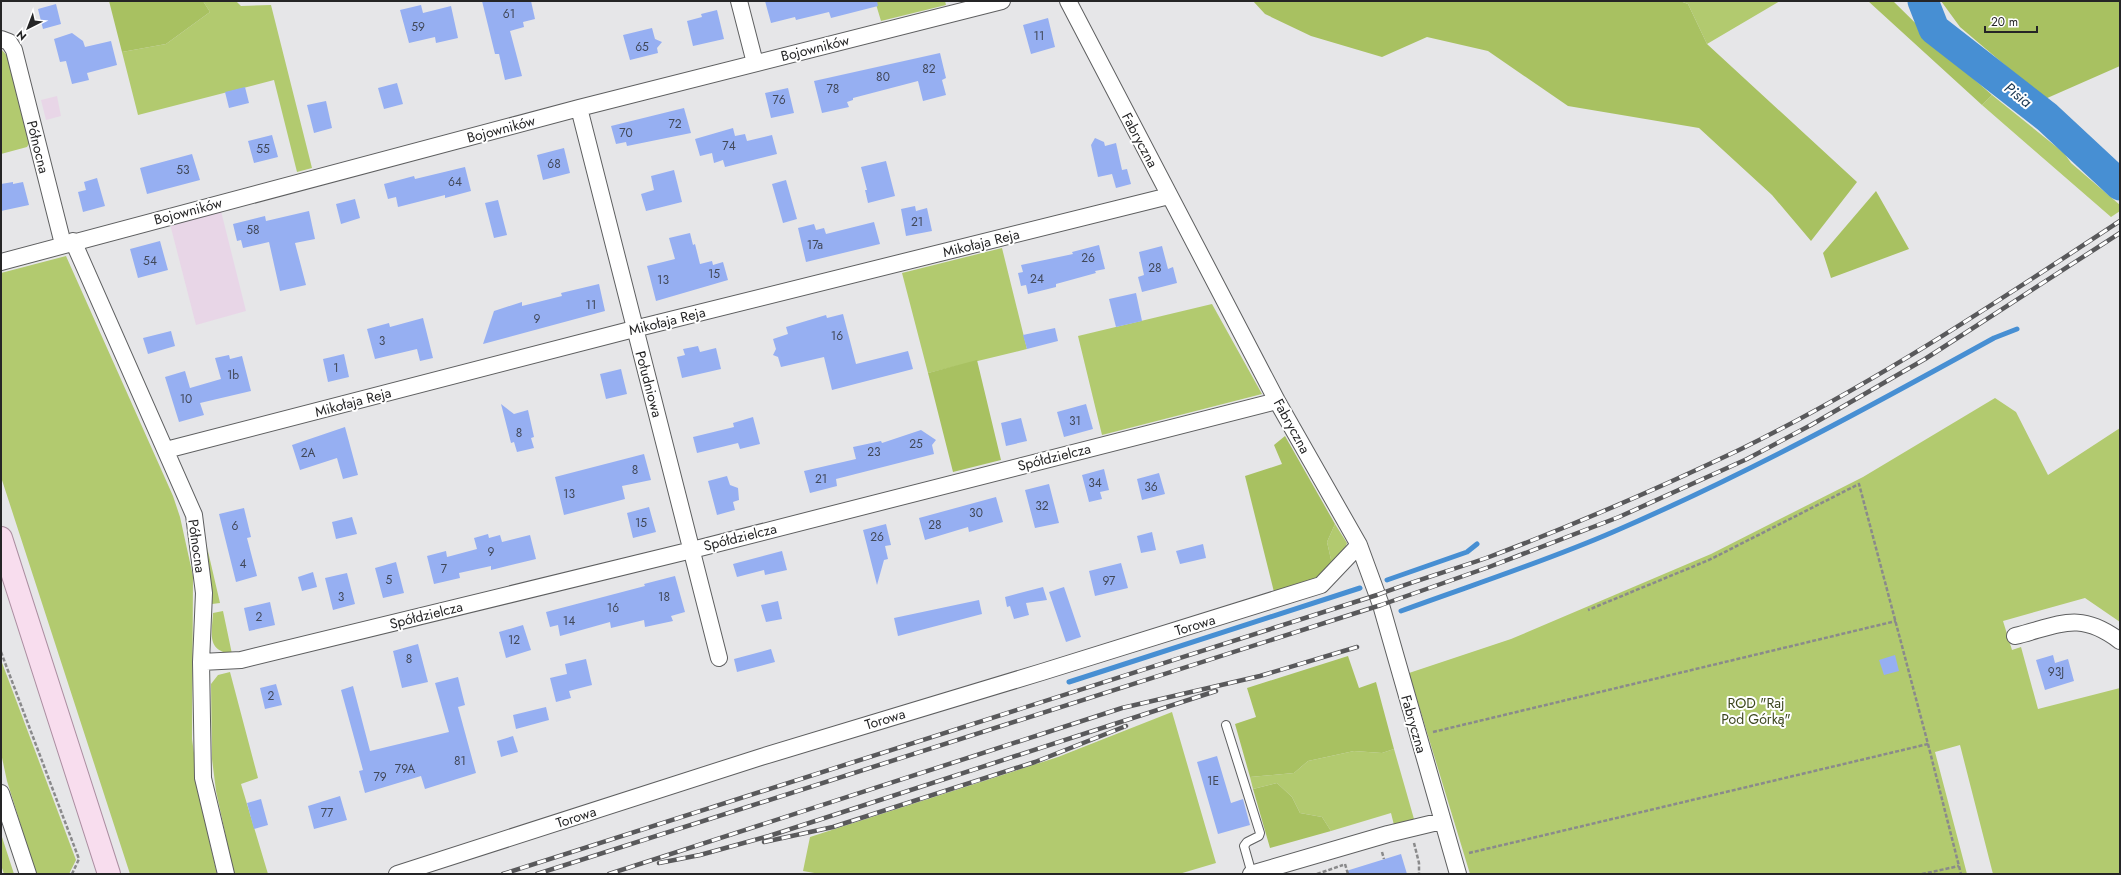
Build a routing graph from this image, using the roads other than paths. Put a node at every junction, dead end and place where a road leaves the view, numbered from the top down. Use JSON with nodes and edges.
{"nodes":[{"id":1,"x":739,"y":1,"type":"edge"},
{"id":2,"x":1002,"y":1,"type":"edge"},
{"id":3,"x":1068,"y":1,"type":"edge"},
{"id":4,"x":1,"y":39,"type":"edge"},
{"id":5,"x":755,"y":63,"type":"junction"},
{"id":6,"x":579,"y":108,"type":"junction"},
{"id":7,"x":1169,"y":196,"type":"junction"},
{"id":8,"x":68,"y":243,"type":"junction"},
{"id":9,"x":1,"y":262,"type":"edge"},
{"id":10,"x":634,"y":329,"type":"junction"},
{"id":11,"x":1277,"y":401,"type":"junction"},
{"id":12,"x":166,"y":450,"type":"junction"},
{"id":13,"x":1,"y":538,"type":"edge"},
{"id":14,"x":1359,"y":545,"type":"junction"},
{"id":15,"x":692,"y":550,"type":"junction"},
{"id":16,"x":2016,"y":636,"type":"dead end"},
{"id":17,"x":2120,"y":641,"type":"edge"},
{"id":18,"x":719,"y":658,"type":"dead end"},
{"id":19,"x":202,"y":662,"type":"junction"},
{"id":20,"x":1226,"y":725,"type":"dead end"},
{"id":21,"x":1,"y":793,"type":"edge"},
{"id":22,"x":1442,"y":821,"type":"junction"},
{"id":23,"x":28,"y":874,"type":"edge"},
{"id":24,"x":109,"y":874,"type":"edge"},
{"id":25,"x":226,"y":874,"type":"edge"},
{"id":26,"x":398,"y":874,"type":"edge"},
{"id":27,"x":1251,"y":874,"type":"edge"},
{"id":28,"x":1458,"y":874,"type":"edge"}],
"edges":[{"from":1,"to":5,"type":"street"},
{"from":2,"to":5,"type":"street","name":"Bojowników"},
{"from":3,"to":7,"type":"street","name":"Fabryczna"},
{"from":4,"to":8,"type":"street","name":"Północna"},
{"from":5,"to":6,"type":"street","name":"Bojowników"},
{"from":6,"to":8,"type":"street","name":"Bojowników"},
{"from":6,"to":10,"type":"street","name":"Południowa"},
{"from":7,"to":10,"type":"street","name":"Mikołaja Reja"},
{"from":7,"to":11,"type":"street","name":"Fabryczna"},
{"from":8,"to":9,"type":"street","name":"Bojowników"},
{"from":8,"to":12,"type":"street","name":"Północna"},
{"from":10,"to":12,"type":"street","name":"Mikołaja Reja"},
{"from":10,"to":15,"type":"street","name":"Południowa"},
{"from":11,"to":14,"type":"street","name":"Fabryczna"},
{"from":11,"to":15,"type":"street","name":"Spółdzielcza"},
{"from":12,"to":19,"type":"street","name":"Północna"},
{"from":13,"to":24,"type":"main road"},
{"from":14,"to":22,"type":"street","name":"Fabryczna"},
{"from":14,"to":26,"type":"street","name":"Torowa"},
{"from":15,"to":18,"type":"street","name":"Południowa"},
{"from":15,"to":19,"type":"street","name":"Spółdzielcza"},
{"from":16,"to":17,"type":"street"},
{"from":19,"to":25,"type":"street","name":"Północna"},
{"from":20,"to":27,"type":"lane"},
{"from":21,"to":23,"type":"street"},
{"from":22,"to":27,"type":"street"},
{"from":22,"to":28,"type":"street","name":"Fabryczna"}]}
